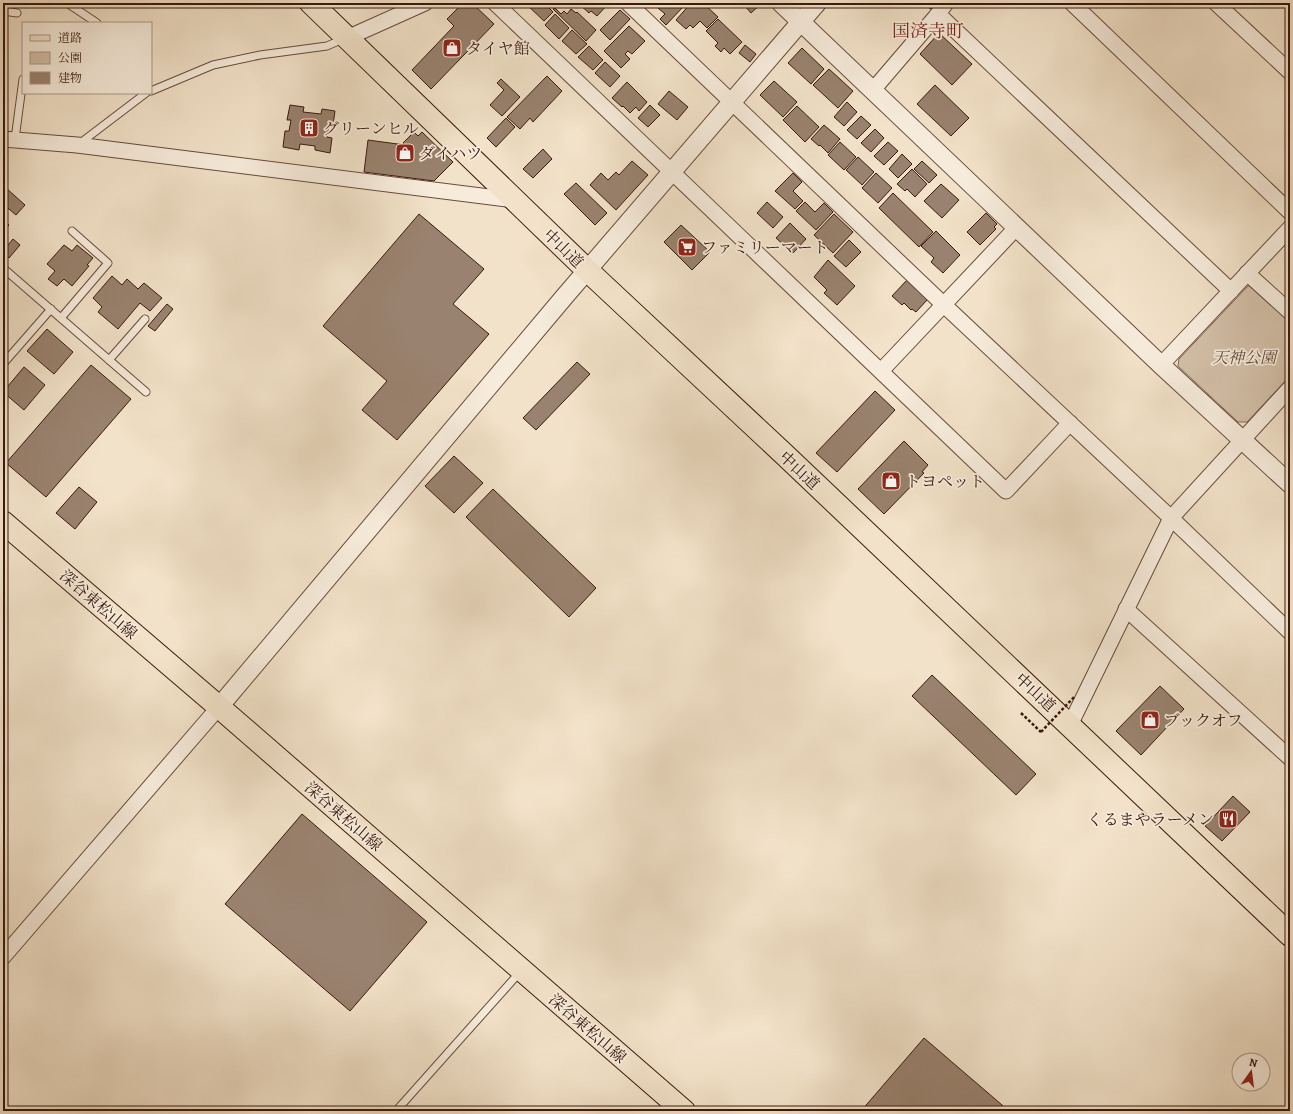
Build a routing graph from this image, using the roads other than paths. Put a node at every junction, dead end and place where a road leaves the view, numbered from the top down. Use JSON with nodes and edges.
{"nodes":[{"id":1,"x":7,"y":3,"type":"edge"},
{"id":2,"x":69,"y":3,"type":"edge"},
{"id":3,"x":311,"y":3,"type":"edge"},
{"id":4,"x":425,"y":3,"type":"edge"},
{"id":5,"x":495,"y":3,"type":"edge"},
{"id":6,"x":781,"y":3,"type":"edge"},
{"id":7,"x":818,"y":3,"type":"edge"},
{"id":8,"x":1072,"y":3,"type":"edge"},
{"id":9,"x":1216,"y":3,"type":"edge"},
{"id":10,"x":632,"y":4,"type":"edge"},
{"id":11,"x":942,"y":8,"type":"edge"},
{"id":12,"x":5,"y":12,"type":"edge"},
{"id":13,"x":18,"y":13,"type":"dead end"},
{"id":14,"x":96,"y":22,"type":"edge"},
{"id":15,"x":801,"y":23,"type":"junction"},
{"id":16,"x":347,"y":38,"type":"junction"},
{"id":17,"x":1290,"y":72,"type":"edge"},
{"id":18,"x":22,"y":82,"type":"edge"},
{"id":19,"x":873,"y":90,"type":"junction"},
{"id":20,"x":152,"y":91,"type":"edge"},
{"id":21,"x":145,"y":94,"type":"edge"},
{"id":22,"x":732,"y":101,"type":"junction"},
{"id":23,"x":9,"y":139,"type":"edge"},
{"id":24,"x":77,"y":145,"type":"junction"},
{"id":25,"x":672,"y":173,"type":"junction"},
{"id":26,"x":514,"y":200,"type":"junction"},
{"id":27,"x":1290,"y":212,"type":"edge"},
{"id":28,"x":1017,"y":227,"type":"junction"},
{"id":29,"x":1290,"y":228,"type":"edge"},
{"id":30,"x":72,"y":232,"type":"dead end"},
{"id":31,"x":3,"y":268,"type":"edge"},
{"id":32,"x":587,"y":270,"type":"junction"},
{"id":33,"x":1247,"y":273,"type":"junction"},
{"id":34,"x":1231,"y":291,"type":"junction"},
{"id":35,"x":944,"y":305,"type":"junction"},
{"id":36,"x":51,"y":309,"type":"junction"},
{"id":37,"x":1290,"y":312,"type":"edge"},
{"id":38,"x":61,"y":318,"type":"junction"},
{"id":39,"x":145,"y":318,"type":"dead end"},
{"id":40,"x":109,"y":360,"type":"junction"},
{"id":41,"x":3,"y":364,"type":"edge"},
{"id":42,"x":1161,"y":365,"type":"junction"},
{"id":43,"x":881,"y":371,"type":"junction"},
{"id":44,"x":1290,"y":388,"type":"edge"},
{"id":45,"x":146,"y":392,"type":"dead end"},
{"id":46,"x":1070,"y":423,"type":"junction"},
{"id":47,"x":1242,"y":440,"type":"junction"},
{"id":48,"x":1290,"y":484,"type":"edge"},
{"id":49,"x":1171,"y":518,"type":"junction"},
{"id":50,"x":3,"y":522,"type":"edge"},
{"id":51,"x":1126,"y":609,"type":"junction"},
{"id":52,"x":1290,"y":632,"type":"edge"},
{"id":53,"x":218,"y":707,"type":"junction"},
{"id":54,"x":1070,"y":725,"type":"junction"},
{"id":55,"x":1290,"y":758,"type":"edge"},
{"id":56,"x":1290,"y":936,"type":"edge"},
{"id":57,"x":3,"y":957,"type":"edge"},
{"id":58,"x":521,"y":970,"type":"junction"},
{"id":59,"x":396,"y":1111,"type":"edge"},
{"id":60,"x":684,"y":1111,"type":"edge"}],
"edges":[{"from":1,"to":12,"type":"lane"},
{"from":2,"to":14,"type":"lane"},
{"from":3,"to":16,"type":"main road","name":"中山道"},
{"from":4,"to":16,"type":"street"},
{"from":5,"to":25,"type":"street"},
{"from":6,"to":15,"type":"street"},
{"from":7,"to":15,"type":"street"},
{"from":8,"to":27,"type":"street"},
{"from":9,"to":17,"type":"street"},
{"from":10,"to":22,"type":"street"},
{"from":11,"to":19,"type":"street"},
{"from":11,"to":34,"type":"street"},
{"from":12,"to":13,"type":"lane"},
{"from":15,"to":19,"type":"street"},
{"from":15,"to":22,"type":"street"},
{"from":16,"to":20,"type":"lane"},
{"from":16,"to":26,"type":"main road","name":"中山道"},
{"from":18,"to":23,"type":"lane"},
{"from":19,"to":28,"type":"street"},
{"from":21,"to":24,"type":"lane"},
{"from":22,"to":25,"type":"street"},
{"from":22,"to":35,"type":"street"},
{"from":23,"to":24,"type":"street"},
{"from":24,"to":26,"type":"street"},
{"from":25,"to":32,"type":"street"},
{"from":25,"to":43,"type":"street"},
{"from":26,"to":32,"type":"main road","name":"中山道"},
{"from":28,"to":35,"type":"street"},
{"from":28,"to":42,"type":"street"},
{"from":29,"to":33,"type":"street"},
{"from":30,"to":38,"type":"lane"},
{"from":31,"to":36,"type":"lane"},
{"from":32,"to":53,"type":"street"},
{"from":32,"to":54,"type":"main road","name":"中山道"},
{"from":33,"to":34,"type":"street"},
{"from":33,"to":37,"type":"street"},
{"from":34,"to":42,"type":"street"},
{"from":35,"to":43,"type":"street"},
{"from":35,"to":46,"type":"street"},
{"from":36,"to":38,"type":"lane"},
{"from":36,"to":41,"type":"lane"},
{"from":38,"to":40,"type":"lane"},
{"from":39,"to":40,"type":"lane"},
{"from":40,"to":45,"type":"lane"},
{"from":42,"to":47,"type":"street"},
{"from":43,"to":46,"type":"street"},
{"from":44,"to":47,"type":"street"},
{"from":46,"to":49,"type":"street"},
{"from":47,"to":48,"type":"street"},
{"from":47,"to":49,"type":"street"},
{"from":49,"to":51,"type":"street"},
{"from":49,"to":52,"type":"street"},
{"from":50,"to":53,"type":"main road","name":"深谷東松山線"},
{"from":51,"to":54,"type":"street"},
{"from":51,"to":55,"type":"street"},
{"from":53,"to":57,"type":"street"},
{"from":53,"to":58,"type":"main road","name":"深谷東松山線"},
{"from":54,"to":56,"type":"main road","name":"中山道"},
{"from":58,"to":59,"type":"lane"},
{"from":58,"to":60,"type":"main road","name":"深谷東松山線"}]}
